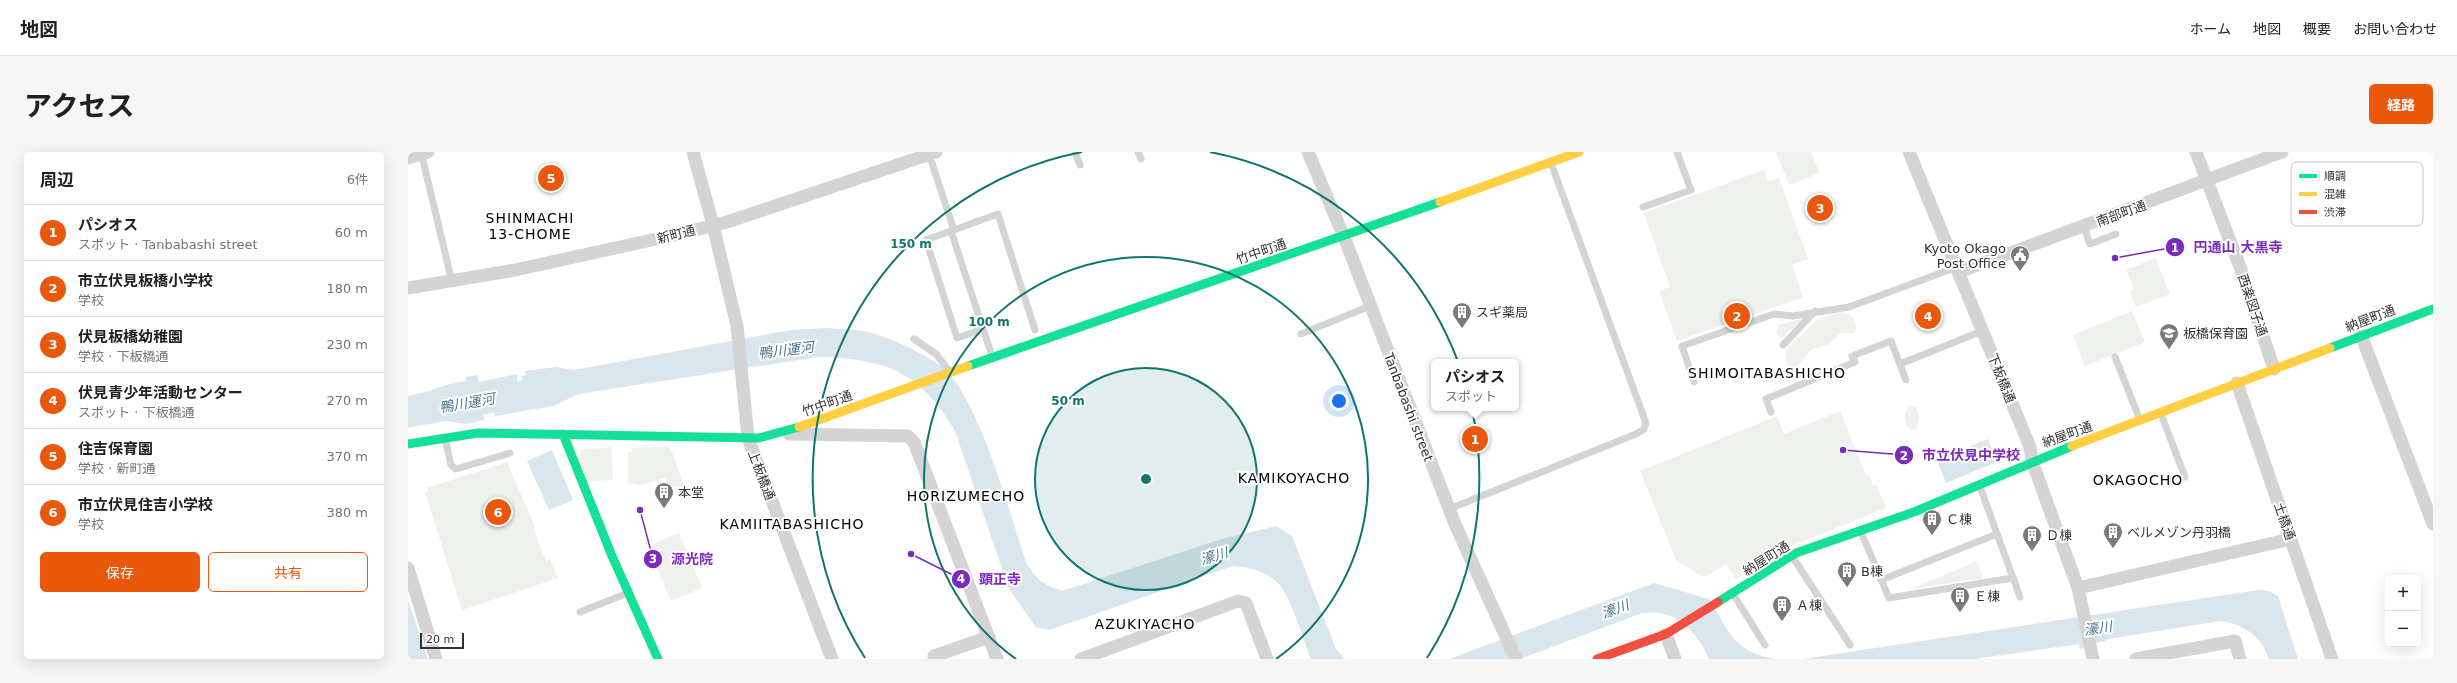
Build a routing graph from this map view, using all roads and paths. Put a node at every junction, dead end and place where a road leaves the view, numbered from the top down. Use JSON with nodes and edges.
{"nodes":[{"id":1,"x":693,"y":152,"type":"edge"},
{"id":2,"x":1075,"y":152,"type":"edge"},
{"id":3,"x":1308,"y":152,"type":"edge"},
{"id":4,"x":1578,"y":152,"type":"edge"},
{"id":5,"x":1677,"y":152,"type":"edge"},
{"id":6,"x":1910,"y":152,"type":"edge"},
{"id":7,"x":2196,"y":152,"type":"edge"},
{"id":8,"x":2282,"y":152,"type":"edge"},
{"id":9,"x":423,"y":153,"type":"edge"},
{"id":10,"x":933,"y":153,"type":"edge"},
{"id":11,"x":408,"y":158,"type":"edge"},
{"id":12,"x":1551,"y":162,"type":"junction"},
{"id":13,"x":1080,"y":165,"type":"dead end"},
{"id":14,"x":2207,"y":180,"type":"junction"},
{"id":15,"x":1643,"y":208,"type":"dead end"},
{"id":16,"x":713,"y":225,"type":"junction"},
{"id":17,"x":2084,"y":227,"type":"junction"},
{"id":18,"x":952,"y":231,"type":"junction"},
{"id":19,"x":2116,"y":234,"type":"dead end"},
{"id":20,"x":1344,"y":237,"type":"junction"},
{"id":21,"x":1958,"y":269,"type":"junction"},
{"id":22,"x":452,"y":282,"type":"junction"},
{"id":23,"x":408,"y":288,"type":"edge"},
{"id":24,"x":1370,"y":306,"type":"junction"},
{"id":25,"x":2433,"y":309,"type":"edge"},
{"id":26,"x":1816,"y":311,"type":"junction"},
{"id":27,"x":983,"y":329,"type":"junction"},
{"id":28,"x":1035,"y":330,"type":"dead end"},
{"id":29,"x":1982,"y":331,"type":"junction"},
{"id":30,"x":1301,"y":334,"type":"dead end"},
{"id":31,"x":2361,"y":335,"type":"junction"},
{"id":32,"x":914,"y":339,"type":"dead end"},
{"id":33,"x":1783,"y":345,"type":"dead end"},
{"id":34,"x":992,"y":357,"type":"junction"},
{"id":35,"x":2115,"y":357,"type":"dead end"},
{"id":36,"x":1900,"y":364,"type":"junction"},
{"id":37,"x":2274,"y":369,"type":"junction"},
{"id":38,"x":950,"y":372,"type":"junction"},
{"id":39,"x":1906,"y":380,"type":"dead end"},
{"id":40,"x":1694,"y":382,"type":"dead end"},
{"id":41,"x":2237,"y":383,"type":"junction"},
{"id":42,"x":1771,"y":412,"type":"dead end"},
{"id":43,"x":2161,"y":413,"type":"junction"},
{"id":44,"x":2140,"y":420,"type":"junction"},
{"id":45,"x":563,"y":434,"type":"junction"},
{"id":46,"x":779,"y":434,"type":"junction"},
{"id":47,"x":445,"y":438,"type":"junction"},
{"id":48,"x":748,"y":438,"type":"junction"},
{"id":49,"x":408,"y":444,"type":"edge"},
{"id":50,"x":510,"y":453,"type":"dead end"},
{"id":51,"x":2032,"y":461,"type":"junction"},
{"id":52,"x":2184,"y":477,"type":"dead end"},
{"id":53,"x":1978,"y":484,"type":"junction"},
{"id":54,"x":1449,"y":509,"type":"junction"},
{"id":55,"x":2433,"y":524,"type":"edge"},
{"id":56,"x":1861,"y":531,"type":"junction"},
{"id":57,"x":1997,"y":534,"type":"junction"},
{"id":58,"x":2291,"y":539,"type":"junction"},
{"id":59,"x":1792,"y":556,"type":"junction"},
{"id":60,"x":408,"y":568,"type":"edge"},
{"id":61,"x":2013,"y":578,"type":"junction"},
{"id":62,"x":1881,"y":580,"type":"junction"},
{"id":63,"x":2078,"y":588,"type":"junction"},
{"id":64,"x":628,"y":593,"type":"junction"},
{"id":65,"x":1733,"y":594,"type":"junction"},
{"id":66,"x":2020,"y":597,"type":"dead end"},
{"id":67,"x":580,"y":612,"type":"dead end"},
{"id":68,"x":1671,"y":632,"type":"junction"},
{"id":69,"x":989,"y":636,"type":"junction"},
{"id":70,"x":1765,"y":645,"type":"dead end"},
{"id":71,"x":1850,"y":645,"type":"dead end"},
{"id":72,"x":2092,"y":655,"type":"edge"},
{"id":73,"x":934,"y":656,"type":"dead end"},
{"id":74,"x":436,"y":659,"type":"edge"},
{"id":75,"x":658,"y":659,"type":"edge"},
{"id":76,"x":832,"y":659,"type":"edge"},
{"id":77,"x":997,"y":659,"type":"edge"},
{"id":78,"x":1081,"y":659,"type":"edge"},
{"id":79,"x":1267,"y":659,"type":"edge"},
{"id":80,"x":1516,"y":659,"type":"edge"},
{"id":81,"x":1597,"y":659,"type":"edge"},
{"id":82,"x":1675,"y":659,"type":"edge"},
{"id":83,"x":2136,"y":659,"type":"edge"},
{"id":84,"x":2240,"y":659,"type":"edge"},
{"id":85,"x":2332,"y":659,"type":"edge"}],
"edges":[{"from":1,"to":16,"type":"street"},
{"from":2,"to":13,"type":"lane"},
{"from":3,"to":20,"type":"street","name":"Tanbabashi street"},
{"from":4,"to":12,"type":"street","name":"竹中町通"},
{"from":5,"to":15,"type":"lane"},
{"from":6,"to":21,"type":"street","name":"下板橋通"},
{"from":7,"to":14,"type":"street","name":"西楽図子通"},
{"from":8,"to":14,"type":"street","name":"南部町通"},
{"from":9,"to":11,"type":"street"},
{"from":9,"to":22,"type":"lane"},
{"from":10,"to":16,"type":"street","name":"新町通"},
{"from":10,"to":18,"type":"lane"},
{"from":12,"to":20,"type":"street","name":"竹中町通"},
{"from":12,"to":54,"type":"lane"},
{"from":14,"to":17,"type":"street","name":"南部町通"},
{"from":14,"to":37,"type":"street","name":"西楽図子通"},
{"from":16,"to":22,"type":"street","name":"新町通"},
{"from":16,"to":48,"type":"street","name":"上板橋通"},
{"from":17,"to":19,"type":"lane"},
{"from":17,"to":21,"type":"street","name":"南部町通"},
{"from":18,"to":27,"type":"lane"},
{"from":18,"to":27,"type":"lane"},
{"from":18,"to":28,"type":"lane"},
{"from":20,"to":24,"type":"street","name":"Tanbabashi street"},
{"from":20,"to":34,"type":"street","name":"竹中町通"},
{"from":21,"to":26,"type":"lane"},
{"from":21,"to":29,"type":"street","name":"下板橋通"},
{"from":22,"to":23,"type":"street","name":"新町通"},
{"from":24,"to":30,"type":"lane"},
{"from":24,"to":54,"type":"street","name":"Tanbabashi street"},
{"from":25,"to":31,"type":"street","name":"納屋町通"},
{"from":26,"to":33,"type":"lane"},
{"from":26,"to":40,"type":"lane"},
{"from":27,"to":34,"type":"lane"},
{"from":29,"to":36,"type":"lane"},
{"from":29,"to":51,"type":"street","name":"下板橋通"},
{"from":31,"to":37,"type":"street","name":"納屋町通"},
{"from":31,"to":55,"type":"street"},
{"from":32,"to":38,"type":"lane"},
{"from":34,"to":38,"type":"street","name":"竹中町通"},
{"from":35,"to":44,"type":"lane"},
{"from":36,"to":39,"type":"lane"},
{"from":36,"to":42,"type":"lane"},
{"from":37,"to":41,"type":"street","name":"納屋町通"},
{"from":38,"to":46,"type":"street","name":"竹中町通"},
{"from":41,"to":43,"type":"street","name":"納屋町通"},
{"from":41,"to":58,"type":"street","name":"土橋通"},
{"from":43,"to":44,"type":"street","name":"納屋町通"},
{"from":43,"to":52,"type":"lane"},
{"from":44,"to":51,"type":"street","name":"納屋町通"},
{"from":45,"to":47,"type":"street","name":"竹中町通"},
{"from":45,"to":48,"type":"street","name":"竹中町通"},
{"from":45,"to":64,"type":"street"},
{"from":46,"to":48,"type":"street","name":"竹中町通"},
{"from":46,"to":69,"type":"street"},
{"from":47,"to":49,"type":"street","name":"竹中町通"},
{"from":47,"to":50,"type":"lane"},
{"from":48,"to":76,"type":"street","name":"上板橋通"},
{"from":51,"to":53,"type":"street","name":"納屋町通"},
{"from":51,"to":63,"type":"street","name":"下板橋通"},
{"from":53,"to":56,"type":"street","name":"納屋町通"},
{"from":53,"to":57,"type":"lane"},
{"from":54,"to":80,"type":"street","name":"Tanbabashi street"},
{"from":56,"to":59,"type":"street","name":"納屋町通"},
{"from":56,"to":62,"type":"lane"},
{"from":57,"to":61,"type":"lane"},
{"from":57,"to":62,"type":"lane"},
{"from":58,"to":63,"type":"street"},
{"from":58,"to":85,"type":"street","name":"土橋通"},
{"from":59,"to":65,"type":"street","name":"納屋町通"},
{"from":59,"to":71,"type":"lane"},
{"from":60,"to":74,"type":"street"},
{"from":61,"to":62,"type":"lane"},
{"from":61,"to":66,"type":"lane"},
{"from":63,"to":72,"type":"street","name":"下板橋通"},
{"from":64,"to":67,"type":"lane"},
{"from":64,"to":75,"type":"street"},
{"from":65,"to":68,"type":"street","name":"納屋町通"},
{"from":65,"to":70,"type":"lane"},
{"from":68,"to":81,"type":"street"},
{"from":68,"to":82,"type":"street"},
{"from":69,"to":73,"type":"street"},
{"from":69,"to":77,"type":"street"},
{"from":78,"to":79,"type":"street"},
{"from":83,"to":84,"type":"street"}]}
